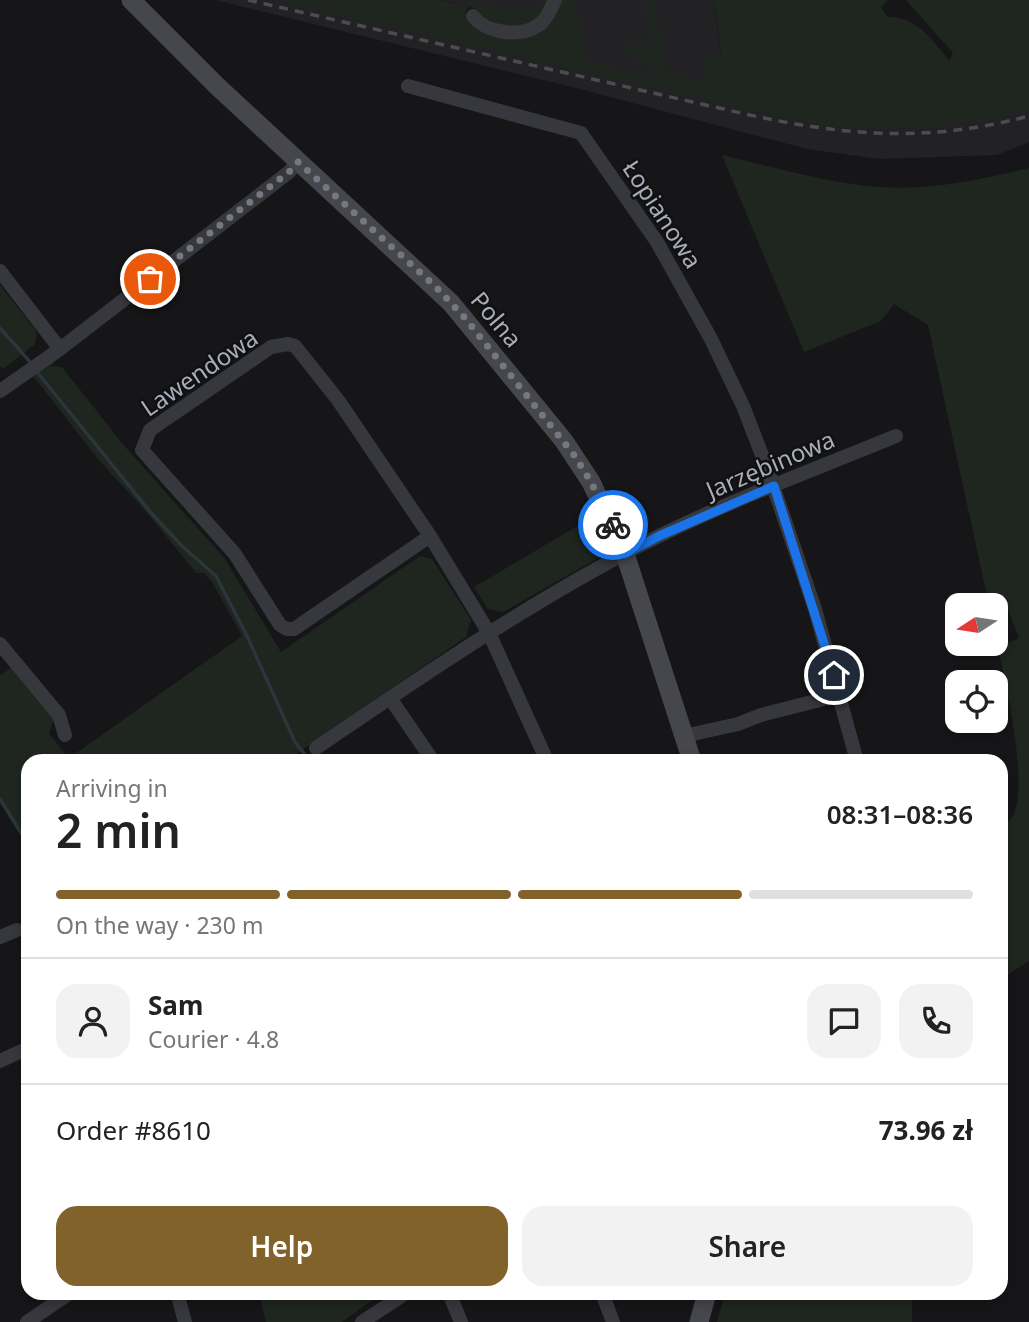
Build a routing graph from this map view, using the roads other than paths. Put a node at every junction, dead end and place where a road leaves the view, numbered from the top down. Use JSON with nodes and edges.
{"nodes":[{"id":1,"x":131,"y":0,"type":"edge"},
{"id":2,"x":555,"y":0,"type":"edge"},
{"id":3,"x":473,"y":16,"type":"dead end"},
{"id":4,"x":408,"y":86,"type":"dead end"},
{"id":5,"x":298,"y":162,"type":"junction"},
{"id":6,"x":0,"y":271,"type":"edge"},
{"id":7,"x":60,"y":349,"type":"junction"},
{"id":8,"x":0,"y":391,"type":"edge"},
{"id":9,"x":896,"y":436,"type":"dead end"},
{"id":10,"x":774,"y":486,"type":"junction"},
{"id":11,"x":430,"y":536,"type":"junction"},
{"id":12,"x":625,"y":554,"type":"junction"},
{"id":13,"x":489,"y":633,"type":"junction"},
{"id":14,"x":0,"y":644,"type":"edge"},
{"id":15,"x":839,"y":695,"type":"junction"},
{"id":16,"x":390,"y":698,"type":"junction"},
{"id":17,"x":65,"y":735,"type":"dead end"},
{"id":18,"x":684,"y":736,"type":"junction"},
{"id":19,"x":316,"y":748,"type":"dead end"},
{"id":20,"x":428,"y":754,"type":"edge"},
{"id":21,"x":544,"y":754,"type":"edge"},
{"id":22,"x":690,"y":754,"type":"edge"},
{"id":23,"x":855,"y":754,"type":"edge"},
{"id":24,"x":17,"y":930,"type":"dead end"},
{"id":25,"x":0,"y":937,"type":"edge"},
{"id":26,"x":21,"y":1051,"type":"edge"},
{"id":27,"x":0,"y":1061,"type":"edge"},
{"id":28,"x":60,"y":1300,"type":"edge"},
{"id":29,"x":179,"y":1300,"type":"edge"},
{"id":30,"x":395,"y":1300,"type":"edge"},
{"id":31,"x":453,"y":1300,"type":"edge"},
{"id":32,"x":604,"y":1300,"type":"edge"},
{"id":33,"x":705,"y":1300,"type":"edge"},
{"id":34,"x":27,"y":1322,"type":"edge"},
{"id":35,"x":185,"y":1322,"type":"edge"},
{"id":36,"x":362,"y":1322,"type":"edge"},
{"id":37,"x":461,"y":1322,"type":"edge"},
{"id":38,"x":612,"y":1322,"type":"edge"},
{"id":39,"x":699,"y":1322,"type":"edge"}],
"edges":[{"from":1,"to":5,"type":"street","name":"Polna"},
{"from":2,"to":3,"type":"street"},
{"from":4,"to":10,"type":"street","name":"Łopianowa"},
{"from":5,"to":7,"type":"street"},
{"from":5,"to":12,"type":"street","name":"Polna"},
{"from":6,"to":7,"type":"street"},
{"from":7,"to":8,"type":"street"},
{"from":9,"to":10,"type":"street","name":"Jarzębinowa"},
{"from":10,"to":12,"type":"street","name":"Jarzębinowa"},
{"from":10,"to":15,"type":"street","name":"Łopianowa"},
{"from":11,"to":11,"type":"street","name":"Lawendowa"},
{"from":11,"to":13,"type":"street","name":"Lawendowa"},
{"from":12,"to":13,"type":"street","name":"Jarzębinowa"},
{"from":12,"to":18,"type":"street","name":"Polna"},
{"from":13,"to":16,"type":"street","name":"Jarzębinowa"},
{"from":13,"to":21,"type":"street","name":"Lawendowa"},
{"from":14,"to":17,"type":"street"},
{"from":15,"to":18,"type":"street"},
{"from":15,"to":23,"type":"street","name":"Łopianowa"},
{"from":16,"to":19,"type":"street","name":"Jarzębinowa"},
{"from":16,"to":20,"type":"street"},
{"from":18,"to":22,"type":"street","name":"Polna"},
{"from":24,"to":25,"type":"street"},
{"from":26,"to":27,"type":"street"},
{"from":28,"to":34,"type":"street"},
{"from":29,"to":35,"type":"street"},
{"from":30,"to":36,"type":"street"},
{"from":31,"to":37,"type":"street"},
{"from":32,"to":38,"type":"street"},
{"from":33,"to":39,"type":"street"}]}
